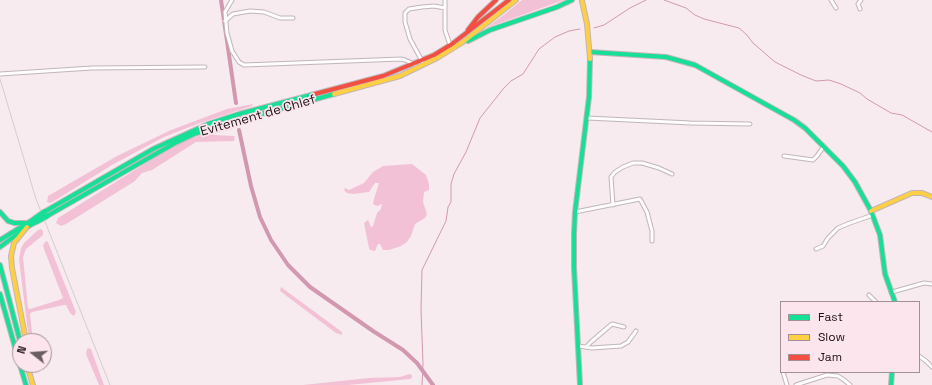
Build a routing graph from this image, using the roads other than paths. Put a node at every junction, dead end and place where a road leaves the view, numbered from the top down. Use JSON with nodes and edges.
{"nodes":[{"id":1,"x":232,"y":0,"type":"edge"},
{"id":2,"x":445,"y":0,"type":"edge"},
{"id":3,"x":496,"y":0,"type":"edge"},
{"id":4,"x":509,"y":0,"type":"edge"},
{"id":5,"x":516,"y":0,"type":"edge"},
{"id":6,"x":572,"y":0,"type":"edge"},
{"id":7,"x":581,"y":0,"type":"edge"},
{"id":8,"x":831,"y":0,"type":"edge"},
{"id":9,"x":861,"y":0,"type":"edge"},
{"id":10,"x":445,"y":8,"type":"junction"},
{"id":11,"x":836,"y":8,"type":"dead end"},
{"id":12,"x":860,"y":9,"type":"dead end"},
{"id":13,"x":293,"y":18,"type":"dead end"},
{"id":14,"x":225,"y":21,"type":"junction"},
{"id":15,"x":463,"y":36,"type":"junction"},
{"id":16,"x":451,"y":47,"type":"junction"},
{"id":17,"x":590,"y":52,"type":"junction"},
{"id":18,"x":422,"y":61,"type":"junction"},
{"id":19,"x":414,"y":64,"type":"junction"},
{"id":20,"x":205,"y":67,"type":"dead end"},
{"id":21,"x":0,"y":74,"type":"edge"},
{"id":22,"x":587,"y":118,"type":"junction"},
{"id":23,"x":750,"y":124,"type":"dead end"},
{"id":24,"x":824,"y":146,"type":"junction"},
{"id":25,"x":784,"y":156,"type":"dead end"},
{"id":26,"x":672,"y":174,"type":"dead end"},
{"id":27,"x":932,"y":197,"type":"edge"},
{"id":28,"x":613,"y":205,"type":"junction"},
{"id":29,"x":0,"y":212,"type":"edge"},
{"id":30,"x":575,"y":212,"type":"junction"},
{"id":31,"x":872,"y":213,"type":"junction"},
{"id":32,"x":46,"y":214,"type":"junction"},
{"id":33,"x":27,"y":225,"type":"junction"},
{"id":34,"x":652,"y":241,"type":"dead end"},
{"id":35,"x":1,"y":243,"type":"edge"},
{"id":36,"x":816,"y":249,"type":"dead end"},
{"id":37,"x":0,"y":264,"type":"edge"},
{"id":38,"x":932,"y":284,"type":"edge"},
{"id":39,"x":892,"y":292,"type":"junction"},
{"id":40,"x":0,"y":294,"type":"edge"},
{"id":41,"x":869,"y":295,"type":"dead end"},
{"id":42,"x":875,"y":301,"type":"edge"},
{"id":43,"x":895,"y":301,"type":"edge"},
{"id":44,"x":624,"y":327,"type":"dead end"},
{"id":45,"x":636,"y":331,"type":"dead end"},
{"id":46,"x":18,"y":333,"type":"edge"},
{"id":47,"x":24,"y":333,"type":"edge"},
{"id":48,"x":12,"y":337,"type":"edge"},
{"id":49,"x":578,"y":346,"type":"junction"},
{"id":50,"x":586,"y":348,"type":"junction"},
{"id":51,"x":920,"y":357,"type":"edge"},
{"id":52,"x":932,"y":367,"type":"edge"},
{"id":53,"x":22,"y":373,"type":"edge"},
{"id":54,"x":783,"y":373,"type":"edge"},
{"id":55,"x":892,"y":373,"type":"edge"},
{"id":56,"x":30,"y":374,"type":"edge"},
{"id":57,"x":26,"y":385,"type":"edge"},
{"id":58,"x":33,"y":385,"type":"edge"},
{"id":59,"x":580,"y":385,"type":"edge"},
{"id":60,"x":787,"y":385,"type":"edge"},
{"id":61,"x":796,"y":385,"type":"edge"},
{"id":62,"x":850,"y":385,"type":"edge"},
{"id":63,"x":891,"y":385,"type":"edge"}],
"edges":[{"from":1,"to":14,"type":"street"},
{"from":2,"to":10,"type":"street"},
{"from":3,"to":15,"type":"main road"},
{"from":4,"to":15,"type":"main road","name":"Evitement de Chlef"},
{"from":5,"to":16,"type":"main road","name":"Evitement de Chlef"},
{"from":6,"to":16,"type":"main road"},
{"from":7,"to":17,"type":"main road"},
{"from":8,"to":11,"type":"street"},
{"from":9,"to":12,"type":"street"},
{"from":10,"to":16,"type":"street"},
{"from":10,"to":18,"type":"street"},
{"from":13,"to":14,"type":"street"},
{"from":14,"to":19,"type":"street"},
{"from":15,"to":16,"type":"main road","name":"Evitement de Chlef"},
{"from":16,"to":18,"type":"main road","name":"Evitement de Chlef"},
{"from":16,"to":32,"type":"main road","name":"Evitement de Chlef"},
{"from":17,"to":22,"type":"main road"},
{"from":17,"to":24,"type":"main road"},
{"from":18,"to":19,"type":"main road","name":"Evitement de Chlef"},
{"from":19,"to":32,"type":"main road","name":"Evitement de Chlef"},
{"from":20,"to":21,"type":"street"},
{"from":22,"to":23,"type":"street"},
{"from":22,"to":30,"type":"main road"},
{"from":24,"to":25,"type":"street"},
{"from":24,"to":31,"type":"main road"},
{"from":26,"to":28,"type":"street"},
{"from":27,"to":31,"type":"main road"},
{"from":28,"to":30,"type":"street"},
{"from":28,"to":34,"type":"street"},
{"from":29,"to":33,"type":"main road"},
{"from":30,"to":49,"type":"main road"},
{"from":31,"to":36,"type":"street"},
{"from":31,"to":39,"type":"main road"},
{"from":32,"to":33,"type":"main road","name":"Evitement de Chlef","bridge":true},
{"from":33,"to":35,"type":"main road","name":"Evitement de Chlef"},
{"from":33,"to":47,"type":"main road"},
{"from":37,"to":46,"type":"main road"},
{"from":38,"to":39,"type":"street"},
{"from":39,"to":43,"type":"main road"},
{"from":40,"to":48,"type":"main road"},
{"from":41,"to":42,"type":"street"},
{"from":44,"to":50,"type":"street"},
{"from":45,"to":50,"type":"street"},
{"from":49,"to":50,"type":"street"},
{"from":49,"to":59,"type":"main road"},
{"from":51,"to":52,"type":"street"},
{"from":53,"to":57,"type":"main road"},
{"from":54,"to":60,"type":"street"},
{"from":55,"to":63,"type":"main road"},
{"from":56,"to":58,"type":"main road"},
{"from":61,"to":62,"type":"street"}]}
